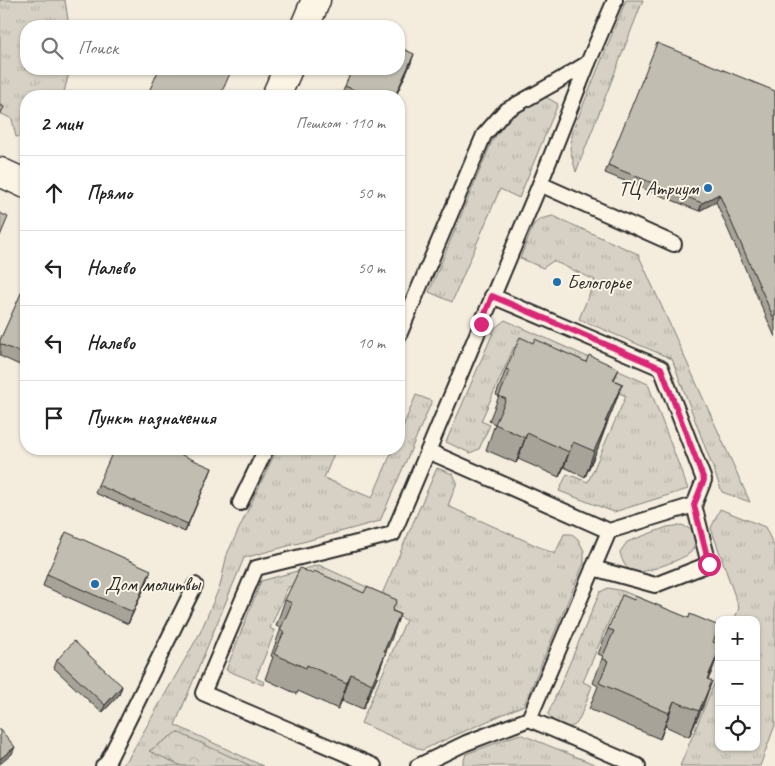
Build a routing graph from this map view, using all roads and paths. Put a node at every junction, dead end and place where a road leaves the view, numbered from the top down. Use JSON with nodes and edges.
{"nodes":[{"id":1,"x":316,"y":0,"type":"edge"},
{"id":2,"x":615,"y":0,"type":"edge"},
{"id":3,"x":308,"y":20,"type":"edge"},
{"id":4,"x":588,"y":63,"type":"junction"},
{"id":5,"x":285,"y":75,"type":"edge"},
{"id":6,"x":279,"y":90,"type":"edge"},
{"id":7,"x":0,"y":172,"type":"edge"},
{"id":8,"x":20,"y":181,"type":"edge"},
{"id":9,"x":540,"y":184,"type":"junction"},
{"id":10,"x":674,"y":244,"type":"dead end"},
{"id":11,"x":492,"y":296,"type":"junction"},
{"id":12,"x":405,"y":321,"type":"edge"},
{"id":13,"x":428,"y":451,"type":"junction"},
{"id":14,"x":263,"y":455,"type":"edge"},
{"id":15,"x":240,"y":503,"type":"dead end"},
{"id":16,"x":694,"y":505,"type":"junction"},
{"id":17,"x":609,"y":531,"type":"junction"},
{"id":18,"x":594,"y":568,"type":"junction"},
{"id":19,"x":196,"y":585,"type":"dead end"},
{"id":20,"x":529,"y":719,"type":"junction"},
{"id":21,"x":103,"y":766,"type":"edge"},
{"id":22,"x":374,"y":766,"type":"edge"},
{"id":23,"x":418,"y":766,"type":"edge"},
{"id":24,"x":638,"y":766,"type":"edge"}],
"edges":[{"from":1,"to":3,"type":"street"},
{"from":2,"to":4,"type":"lane"},
{"from":4,"to":9,"type":"lane"},
{"from":4,"to":12,"type":"lane"},
{"from":5,"to":6,"type":"street"},
{"from":7,"to":8,"type":"street"},
{"from":9,"to":10,"type":"lane"},
{"from":9,"to":11,"type":"lane"},
{"from":11,"to":13,"type":"lane"},
{"from":11,"to":16,"type":"lane"},
{"from":13,"to":17,"type":"lane"},
{"from":13,"to":22,"type":"lane"},
{"from":14,"to":15,"type":"lane"},
{"from":16,"to":17,"type":"lane"},
{"from":16,"to":18,"type":"lane"},
{"from":17,"to":18,"type":"lane"},
{"from":18,"to":20,"type":"lane"},
{"from":19,"to":21,"type":"lane"},
{"from":20,"to":23,"type":"lane"},
{"from":20,"to":24,"type":"lane"}]}
